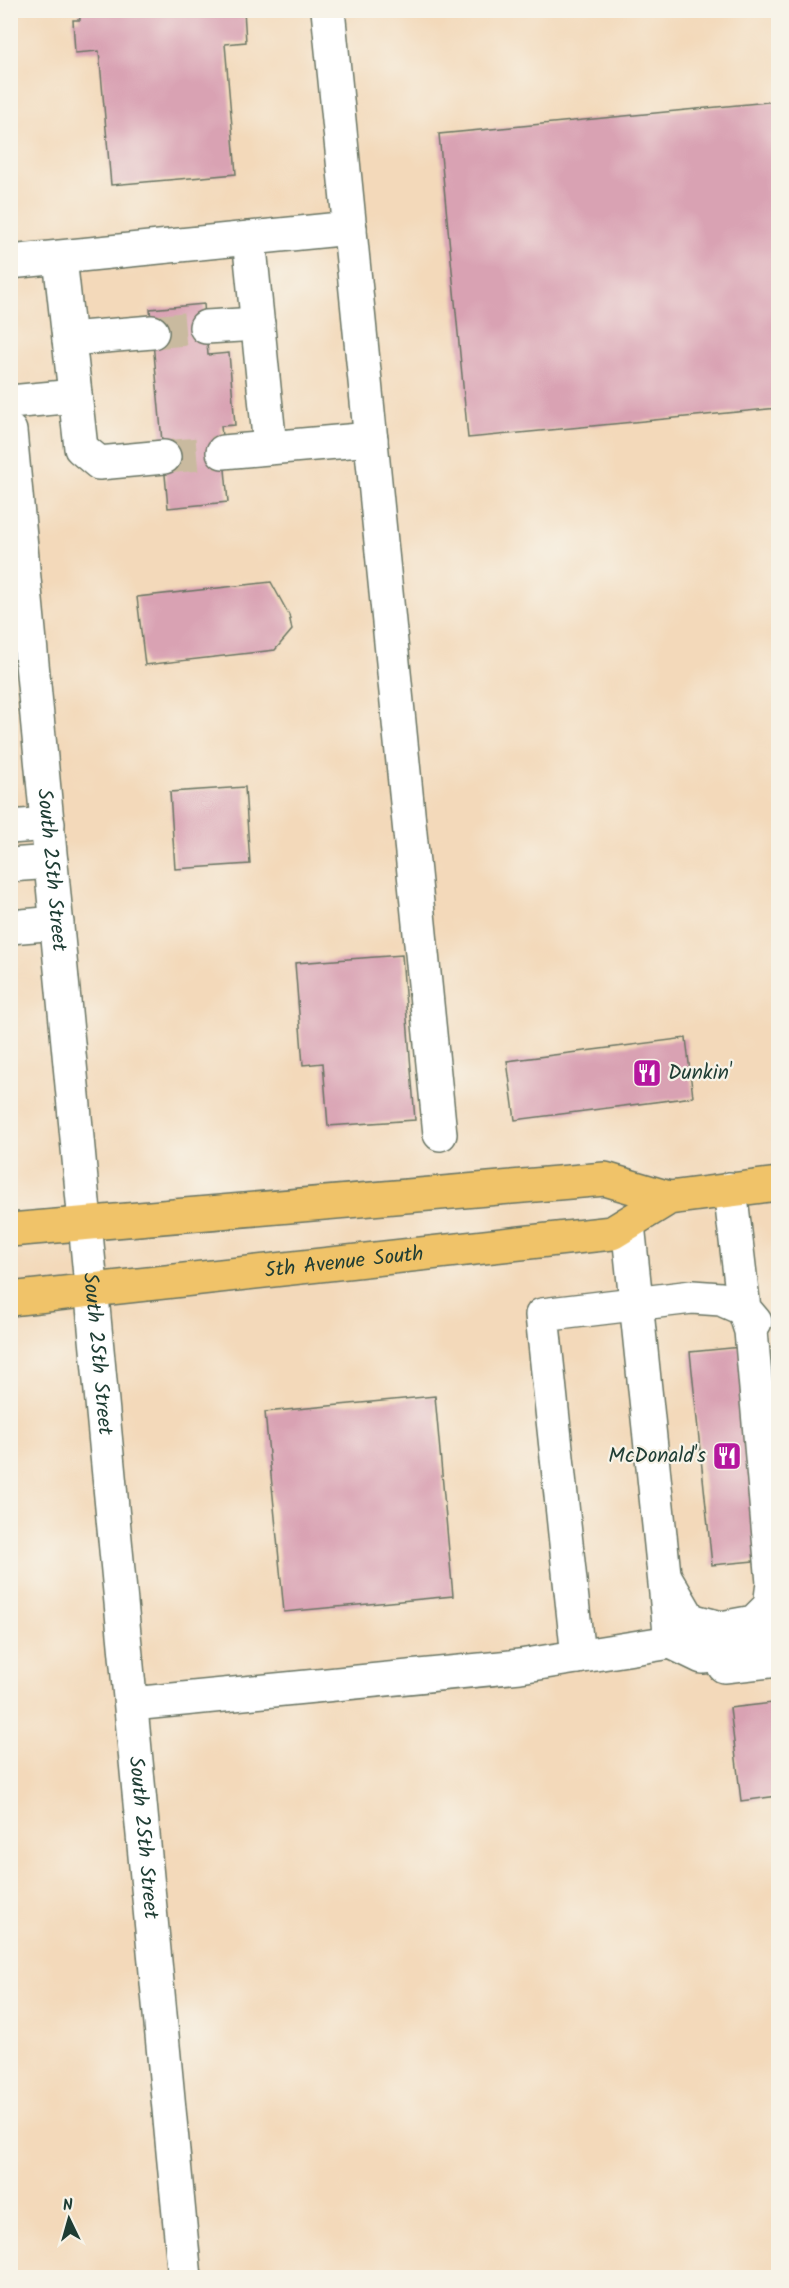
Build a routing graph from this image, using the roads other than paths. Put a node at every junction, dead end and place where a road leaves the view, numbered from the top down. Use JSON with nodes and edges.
{"nodes":[{"id":1,"x":328,"y":10,"type":"edge"},
{"id":2,"x":350,"y":228,"type":"junction"},
{"id":3,"x":249,"y":238,"type":"junction"},
{"id":4,"x":60,"y":258,"type":"junction"},
{"id":5,"x":10,"y":262,"type":"edge"},
{"id":6,"x":258,"y":324,"type":"junction"},
{"id":7,"x":206,"y":327,"type":"tunnel mouth"},
{"id":8,"x":152,"y":332,"type":"tunnel mouth"},
{"id":9,"x":69,"y":339,"type":"junction"},
{"id":10,"x":75,"y":396,"type":"junction"},
{"id":11,"x":10,"y":402,"type":"edge"},
{"id":12,"x":10,"y":431,"type":"edge"},
{"id":13,"x":371,"y":439,"type":"junction"},
{"id":14,"x":270,"y":447,"type":"junction"},
{"id":15,"x":224,"y":452,"type":"tunnel mouth"},
{"id":16,"x":164,"y":457,"type":"tunnel mouth"},
{"id":17,"x":48,"y":824,"type":"junction"},
{"id":18,"x":10,"y":827,"type":"edge"},
{"id":19,"x":51,"y":862,"type":"junction"},
{"id":20,"x":10,"y":865,"type":"edge"},
{"id":21,"x":57,"y":923,"type":"junction"},
{"id":22,"x":10,"y":927,"type":"edge"},
{"id":23,"x":440,"y":1134,"type":"dead end"},
{"id":24,"x":778,"y":1184,"type":"edge"},
{"id":25,"x":730,"y":1189,"type":"junction"},
{"id":26,"x":669,"y":1198,"type":"junction"},
{"id":27,"x":86,"y":1222,"type":"junction"},
{"id":28,"x":628,"y":1224,"type":"junction"},
{"id":29,"x":10,"y":1230,"type":"edge"},
{"id":30,"x":92,"y":1291,"type":"junction"},
{"id":31,"x":10,"y":1299,"type":"edge"},
{"id":32,"x":637,"y":1303,"type":"junction"},
{"id":33,"x":744,"y":1309,"type":"junction"},
{"id":34,"x":778,"y":1469,"type":"edge"},
{"id":35,"x":665,"y":1577,"type":"junction"},
{"id":36,"x":770,"y":1606,"type":"junction"},
{"id":37,"x":671,"y":1642,"type":"junction"},
{"id":38,"x":578,"y":1657,"type":"junction"},
{"id":39,"x":778,"y":1660,"type":"edge"},
{"id":40,"x":132,"y":1704,"type":"junction"},
{"id":41,"x":185,"y":2277,"type":"edge"}],
"edges":[{"from":1,"to":2,"type":"street"},
{"from":2,"to":3,"type":"street"},
{"from":2,"to":13,"type":"street"},
{"from":3,"to":4,"type":"street"},
{"from":3,"to":6,"type":"street"},
{"from":4,"to":5,"type":"street"},
{"from":4,"to":9,"type":"street"},
{"from":6,"to":7,"type":"street"},
{"from":6,"to":14,"type":"street"},
{"from":8,"to":9,"type":"street"},
{"from":9,"to":10,"type":"street"},
{"from":10,"to":11,"type":"street"},
{"from":10,"to":16,"type":"street"},
{"from":12,"to":17,"type":"street","name":"South 25th Street"},
{"from":13,"to":14,"type":"street"},
{"from":13,"to":23,"type":"street"},
{"from":14,"to":15,"type":"street"},
{"from":17,"to":18,"type":"street"},
{"from":17,"to":19,"type":"street","name":"South 25th Street"},
{"from":19,"to":20,"type":"street"},
{"from":19,"to":21,"type":"street","name":"South 25th Street"},
{"from":21,"to":22,"type":"street"},
{"from":21,"to":27,"type":"street","name":"South 25th Street"},
{"from":24,"to":25,"type":"main road","name":"5th Avenue South"},
{"from":25,"to":26,"type":"main road","name":"5th Avenue South"},
{"from":25,"to":33,"type":"street"},
{"from":26,"to":27,"type":"main road","name":"5th Avenue South"},
{"from":26,"to":28,"type":"main road","name":"5th Avenue South"},
{"from":27,"to":29,"type":"main road","name":"5th Avenue South"},
{"from":27,"to":30,"type":"street","name":"South 25th Street"},
{"from":28,"to":30,"type":"main road","name":"5th Avenue South"},
{"from":28,"to":32,"type":"street"},
{"from":30,"to":31,"type":"main road","name":"5th Avenue South"},
{"from":30,"to":40,"type":"street","name":"South 25th Street"},
{"from":32,"to":33,"type":"street"},
{"from":32,"to":35,"type":"street"},
{"from":32,"to":38,"type":"street"},
{"from":33,"to":34,"type":"street"},
{"from":33,"to":36,"type":"street"},
{"from":35,"to":36,"type":"street"},
{"from":35,"to":37,"type":"street"},
{"from":36,"to":37,"type":"street"},
{"from":37,"to":38,"type":"street"},
{"from":37,"to":39,"type":"street"},
{"from":38,"to":40,"type":"street"},
{"from":40,"to":41,"type":"street","name":"South 25th Street"}]}
